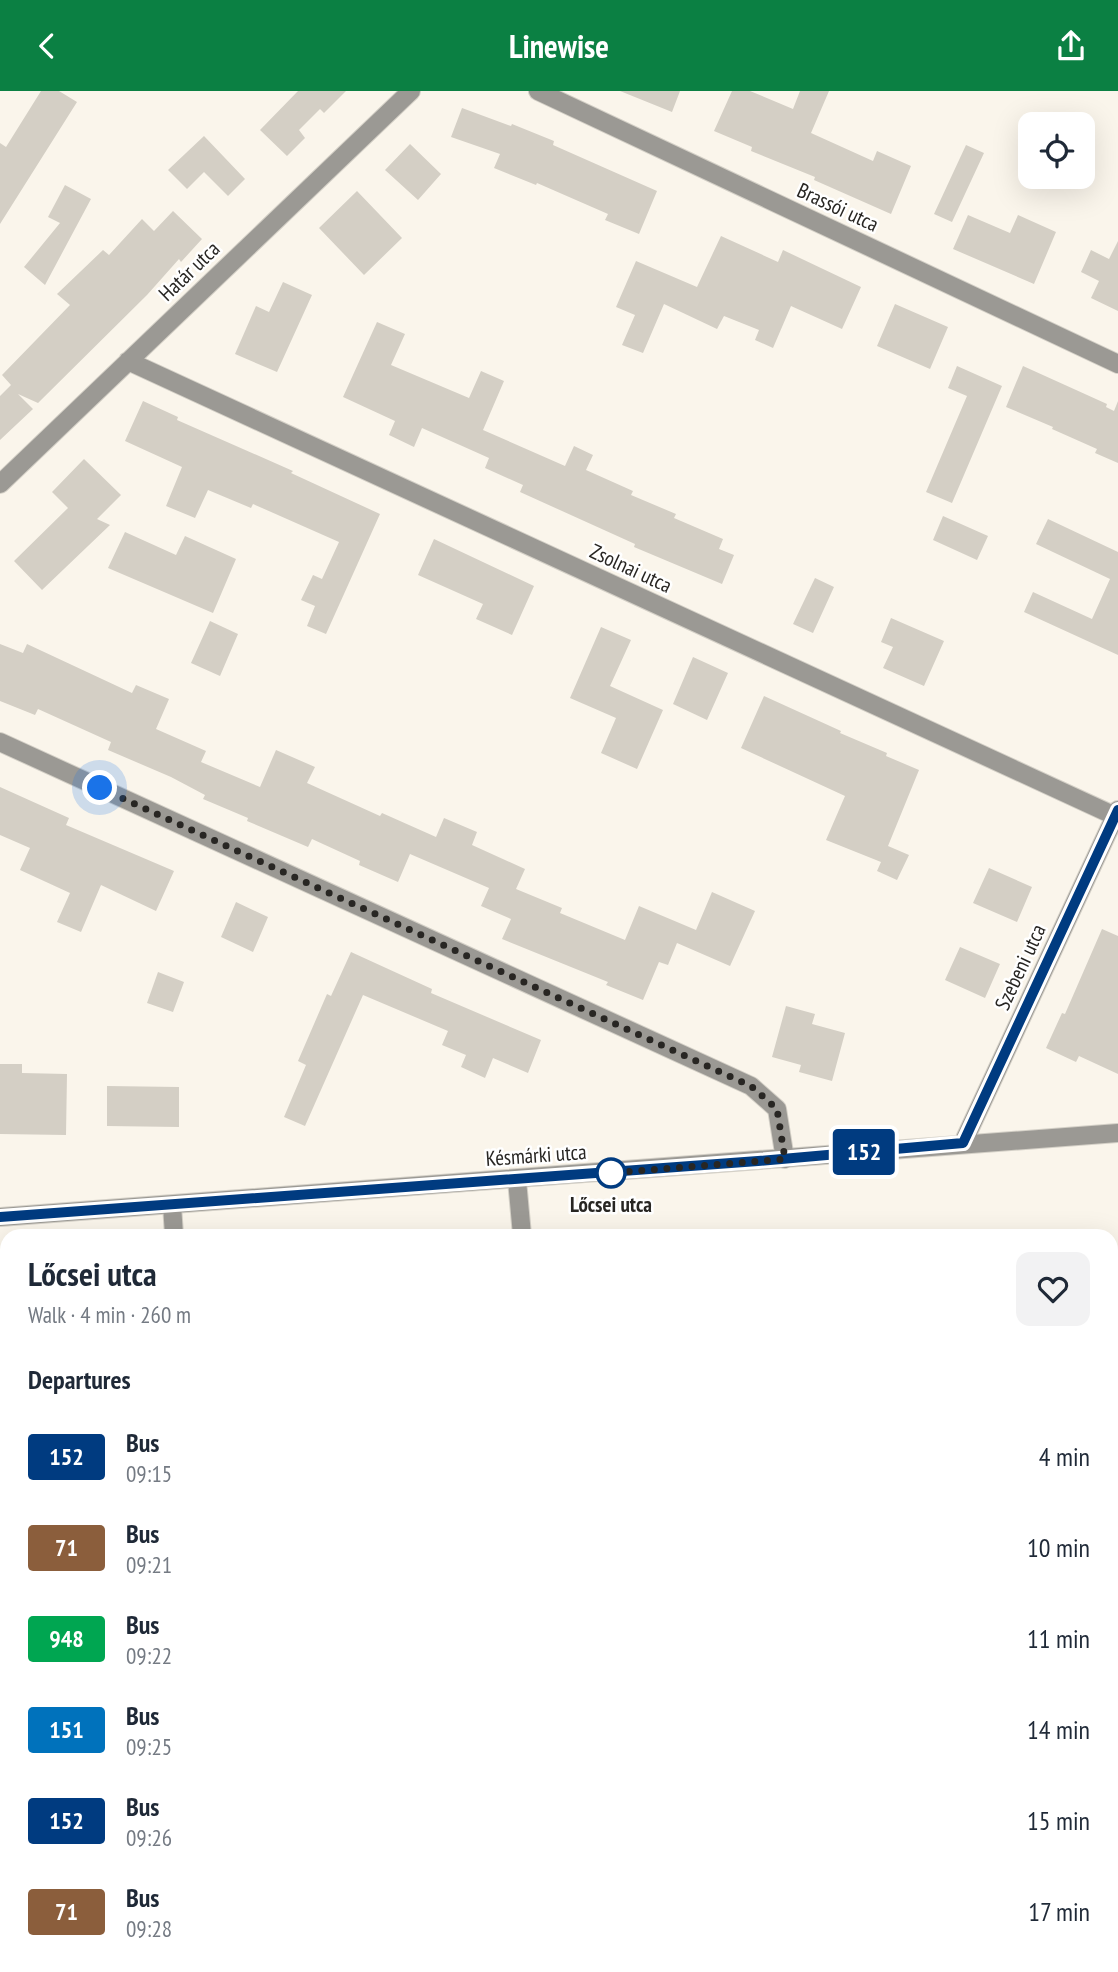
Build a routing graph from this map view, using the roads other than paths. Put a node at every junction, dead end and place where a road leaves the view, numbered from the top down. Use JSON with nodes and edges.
{"nodes":[{"id":1,"x":411,"y":91,"type":"edge"},
{"id":2,"x":538,"y":91,"type":"edge"},
{"id":3,"x":128,"y":361,"type":"junction"},
{"id":4,"x":1118,"y":364,"type":"edge"},
{"id":5,"x":0,"y":484,"type":"edge"},
{"id":6,"x":0,"y":742,"type":"edge"},
{"id":7,"x":1117,"y":813,"type":"edge"},
{"id":8,"x":1118,"y":1133,"type":"edge"},
{"id":9,"x":963,"y":1143,"type":"junction"},
{"id":10,"x":785,"y":1159,"type":"junction"},
{"id":11,"x":517,"y":1180,"type":"junction"},
{"id":12,"x":172,"y":1205,"type":"junction"},
{"id":13,"x":0,"y":1217,"type":"edge"},
{"id":14,"x":174,"y":1229,"type":"edge"},
{"id":15,"x":521,"y":1229,"type":"edge"}],
"edges":[{"from":1,"to":3,"type":"street","name":"Határ utca"},
{"from":2,"to":4,"type":"street","name":"Brassói utca"},
{"from":3,"to":5,"type":"street","name":"Határ utca"},
{"from":3,"to":7,"type":"street","name":"Zsolnai utca"},
{"from":6,"to":10,"type":"street"},
{"from":7,"to":9,"type":"street","name":"Szebeni utca"},
{"from":8,"to":9,"type":"street","name":"Késmárki utca"},
{"from":9,"to":10,"type":"street","name":"Késmárki utca"},
{"from":10,"to":11,"type":"street","name":"Késmárki utca"},
{"from":11,"to":12,"type":"street","name":"Késmárki utca"},
{"from":11,"to":15,"type":"street"},
{"from":12,"to":13,"type":"street","name":"Késmárki utca"},
{"from":12,"to":14,"type":"street"}]}
